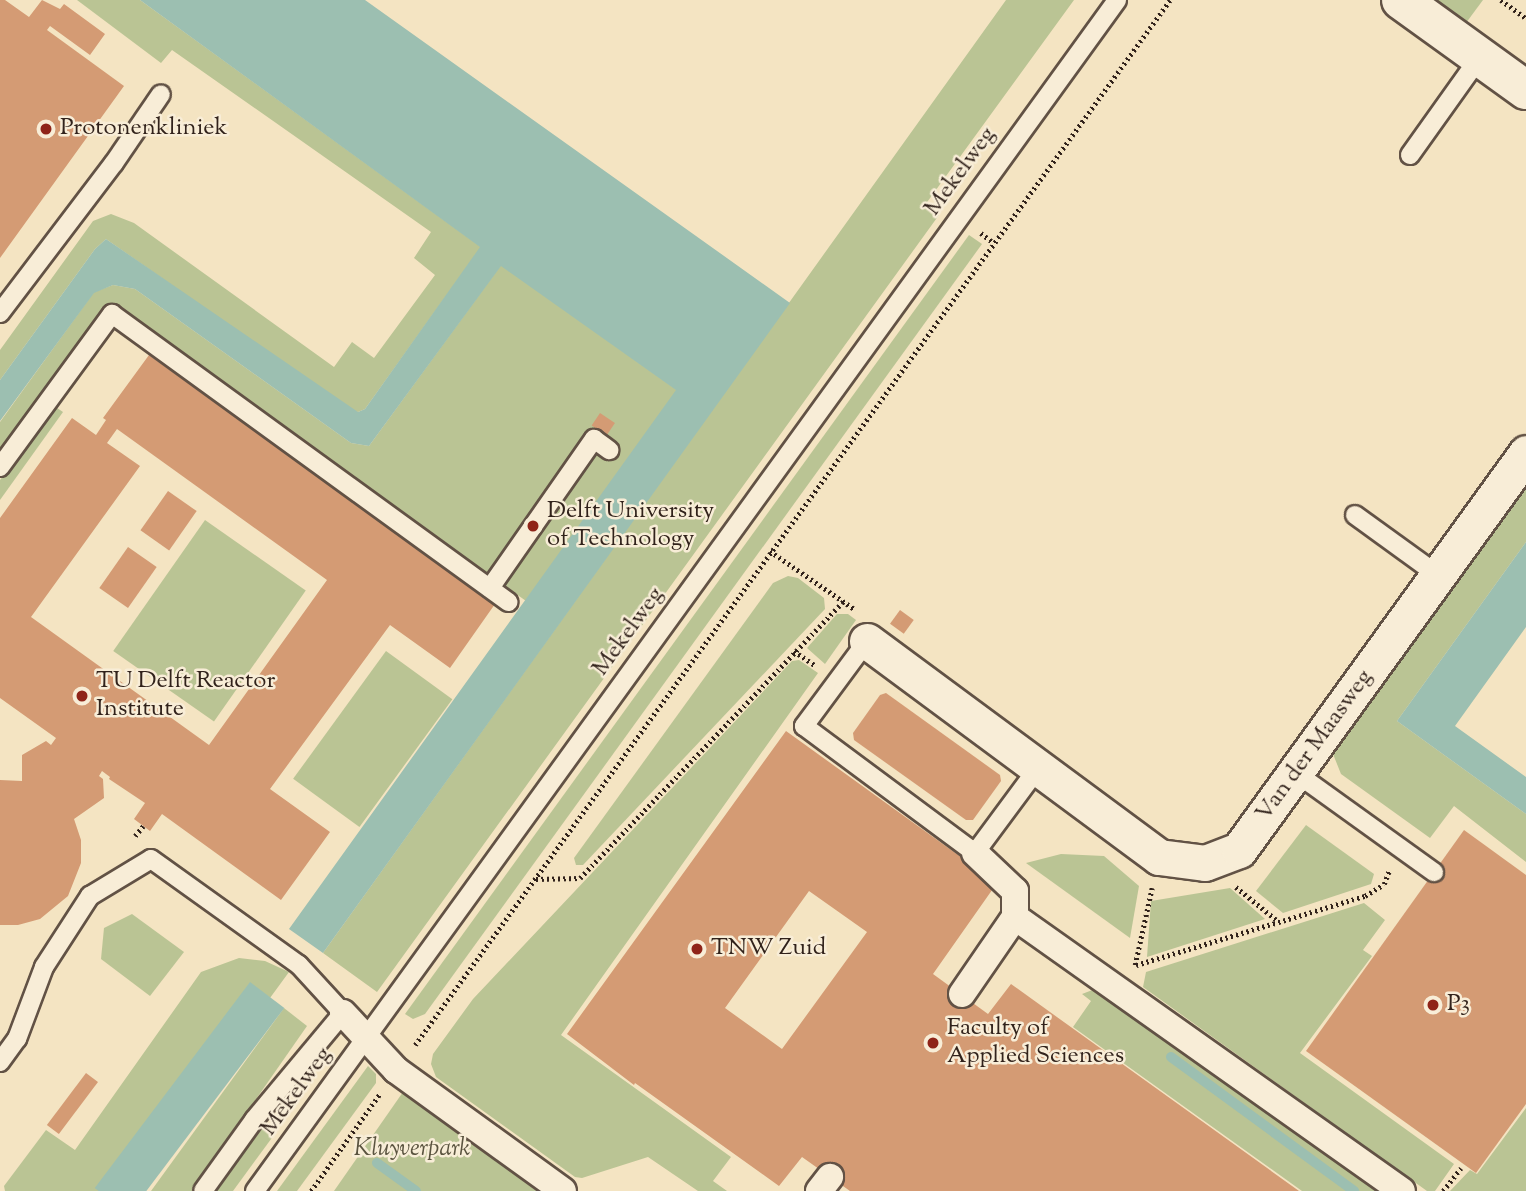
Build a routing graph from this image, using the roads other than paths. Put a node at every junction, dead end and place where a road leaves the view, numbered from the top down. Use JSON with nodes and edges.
{"nodes":[{"id":1,"x":1117,"y":0,"type":"edge"},
{"id":2,"x":1401,"y":0,"type":"edge"},
{"id":3,"x":1480,"y":57,"type":"junction"},
{"id":4,"x":1526,"y":90,"type":"edge"},
{"id":5,"x":160,"y":94,"type":"dead end"},
{"id":6,"x":1410,"y":155,"type":"dead end"},
{"id":7,"x":0,"y":313,"type":"edge"},
{"id":8,"x":610,"y":450,"type":"dead end"},
{"id":9,"x":1526,"y":453,"type":"edge"},
{"id":10,"x":0,"y":467,"type":"edge"},
{"id":11,"x":1355,"y":515,"type":"dead end"},
{"id":12,"x":1438,"y":575,"type":"junction"},
{"id":13,"x":490,"y":588,"type":"junction"},
{"id":14,"x":509,"y":602,"type":"dead end"},
{"id":15,"x":867,"y":641,"type":"joint"},
{"id":16,"x":1038,"y":768,"type":"junction"},
{"id":17,"x":1296,"y":773,"type":"junction"},
{"id":18,"x":975,"y":853,"type":"junction"},
{"id":19,"x":1434,"y":872,"type":"dead end"},
{"id":20,"x":1015,"y":917,"type":"junction"},
{"id":21,"x":962,"y":994,"type":"dead end"},
{"id":22,"x":343,"y":1013,"type":"junction"},
{"id":23,"x":366,"y":1038,"type":"junction"},
{"id":24,"x":0,"y":1062,"type":"edge"},
{"id":25,"x":203,"y":1191,"type":"edge"},
{"id":26,"x":255,"y":1191,"type":"edge"},
{"id":27,"x":563,"y":1191,"type":"edge"},
{"id":28,"x":1402,"y":1191,"type":"edge"}],
"edges":[{"from":1,"to":23,"type":"lane","name":"Mekelweg"},
{"from":2,"to":3,"type":"street"},
{"from":3,"to":4,"type":"street"},
{"from":3,"to":6,"type":"lane"},
{"from":5,"to":7,"type":"lane"},
{"from":8,"to":13,"type":"lane"},
{"from":9,"to":12,"type":"street","name":"Van der Maasweg"},
{"from":10,"to":13,"type":"lane"},
{"from":11,"to":12,"type":"lane"},
{"from":12,"to":17,"type":"street","name":"Van der Maasweg"},
{"from":13,"to":14,"type":"lane"},
{"from":15,"to":16,"type":"street","name":"Van der Maasweg"},
{"from":15,"to":18,"type":"lane"},
{"from":16,"to":17,"type":"street","name":"Van der Maasweg"},
{"from":16,"to":18,"type":"lane"},
{"from":17,"to":19,"type":"lane"},
{"from":18,"to":20,"type":"street"},
{"from":20,"to":21,"type":"street"},
{"from":20,"to":28,"type":"street"},
{"from":22,"to":23,"type":"street"},
{"from":22,"to":24,"type":"lane"},
{"from":22,"to":25,"type":"lane"},
{"from":23,"to":26,"type":"lane","name":"Mekelweg"},
{"from":23,"to":27,"type":"street"}]}
